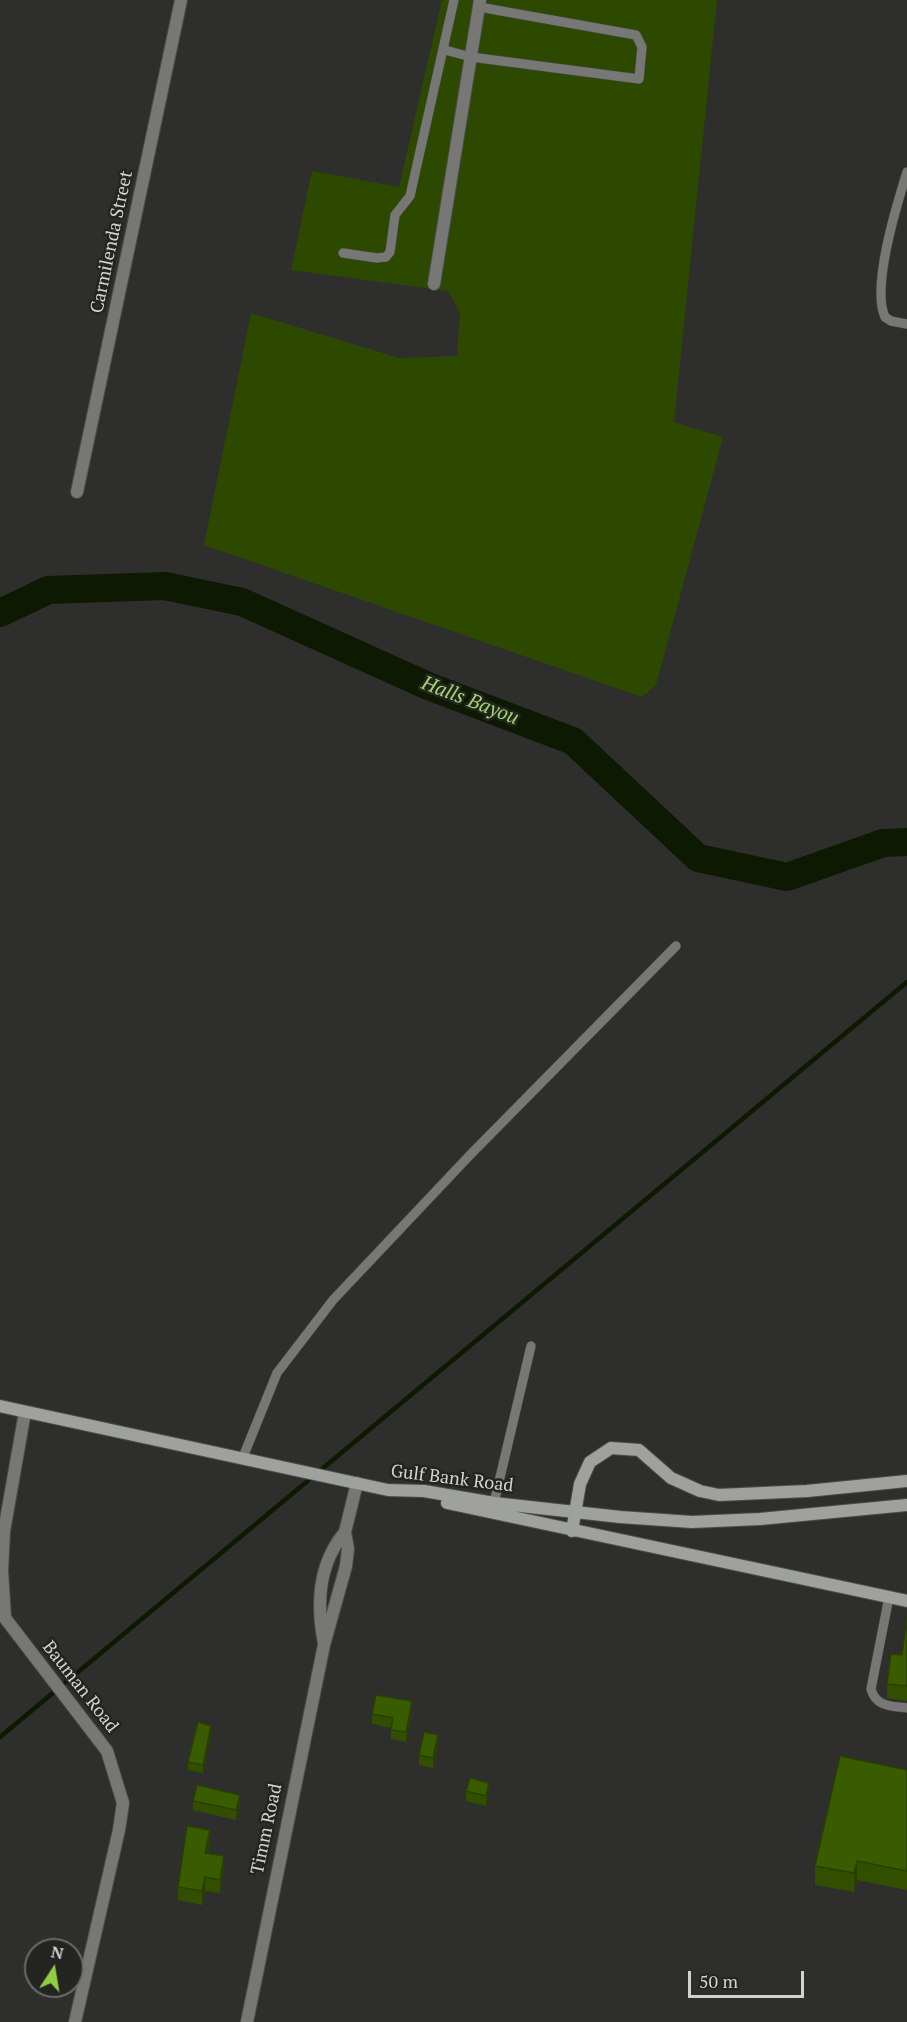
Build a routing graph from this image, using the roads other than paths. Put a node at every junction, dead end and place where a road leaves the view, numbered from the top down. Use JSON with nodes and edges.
{"nodes":[{"id":1,"x":181,"y":0,"type":"edge"},
{"id":2,"x":454,"y":0,"type":"edge"},
{"id":3,"x":479,"y":4,"type":"edge"},
{"id":4,"x":445,"y":50,"type":"junction"},
{"id":5,"x":471,"y":57,"type":"junction"},
{"id":6,"x":907,"y":172,"type":"edge"},
{"id":7,"x":343,"y":253,"type":"dead end"},
{"id":8,"x":434,"y":284,"type":"dead end"},
{"id":9,"x":907,"y":324,"type":"edge"},
{"id":10,"x":77,"y":492,"type":"dead end"},
{"id":11,"x":676,"y":946,"type":"dead end"},
{"id":12,"x":531,"y":1346,"type":"dead end"},
{"id":13,"x":0,"y":1406,"type":"edge"},
{"id":14,"x":25,"y":1412,"type":"junction"},
{"id":15,"x":243,"y":1457,"type":"junction"},
{"id":16,"x":907,"y":1481,"type":"edge"},
{"id":17,"x":357,"y":1483,"type":"junction"},
{"id":18,"x":388,"y":1490,"type":"junction"},
{"id":19,"x":494,"y":1503,"type":"junction"},
{"id":20,"x":907,"y":1505,"type":"edge"},
{"id":21,"x":575,"y":1511,"type":"junction"},
{"id":22,"x":572,"y":1530,"type":"junction"},
{"id":23,"x":345,"y":1532,"type":"junction"},
{"id":24,"x":901,"y":1599,"type":"edge"},
{"id":25,"x":324,"y":1645,"type":"junction"},
{"id":26,"x":907,"y":1708,"type":"edge"},
{"id":27,"x":75,"y":2022,"type":"edge"},
{"id":28,"x":247,"y":2022,"type":"edge"}],
"edges":[{"from":1,"to":10,"type":"street","name":"Carmilenda Street"},
{"from":2,"to":4,"type":"lane"},
{"from":3,"to":5,"type":"street"},
{"from":3,"to":5,"type":"lane"},
{"from":4,"to":5,"type":"lane"},
{"from":4,"to":7,"type":"lane"},
{"from":5,"to":8,"type":"street"},
{"from":6,"to":9,"type":"lane"},
{"from":11,"to":15,"type":"lane"},
{"from":12,"to":19,"type":"lane"},
{"from":13,"to":14,"type":"main road","name":"Gulf Bank Road"},
{"from":14,"to":15,"type":"main road","name":"Gulf Bank Road"},
{"from":14,"to":27,"type":"street","name":"Bauman Road"},
{"from":15,"to":17,"type":"main road","name":"Gulf Bank Road"},
{"from":16,"to":21,"type":"main road"},
{"from":17,"to":18,"type":"main road","name":"Gulf Bank Road"},
{"from":17,"to":23,"type":"street","name":"Timm Road"},
{"from":18,"to":19,"type":"main road","name":"Gulf Bank Road"},
{"from":18,"to":22,"type":"main road"},
{"from":19,"to":21,"type":"main road","name":"Gulf Bank Road"},
{"from":20,"to":21,"type":"main road","name":"Gulf Bank Road"},
{"from":21,"to":22,"type":"main road"},
{"from":22,"to":24,"type":"main road"},
{"from":23,"to":25,"type":"street","name":"Timm Road"},
{"from":23,"to":25,"type":"street","name":"Timm Road"},
{"from":24,"to":26,"type":"lane"},
{"from":25,"to":28,"type":"street","name":"Timm Road"}]}
